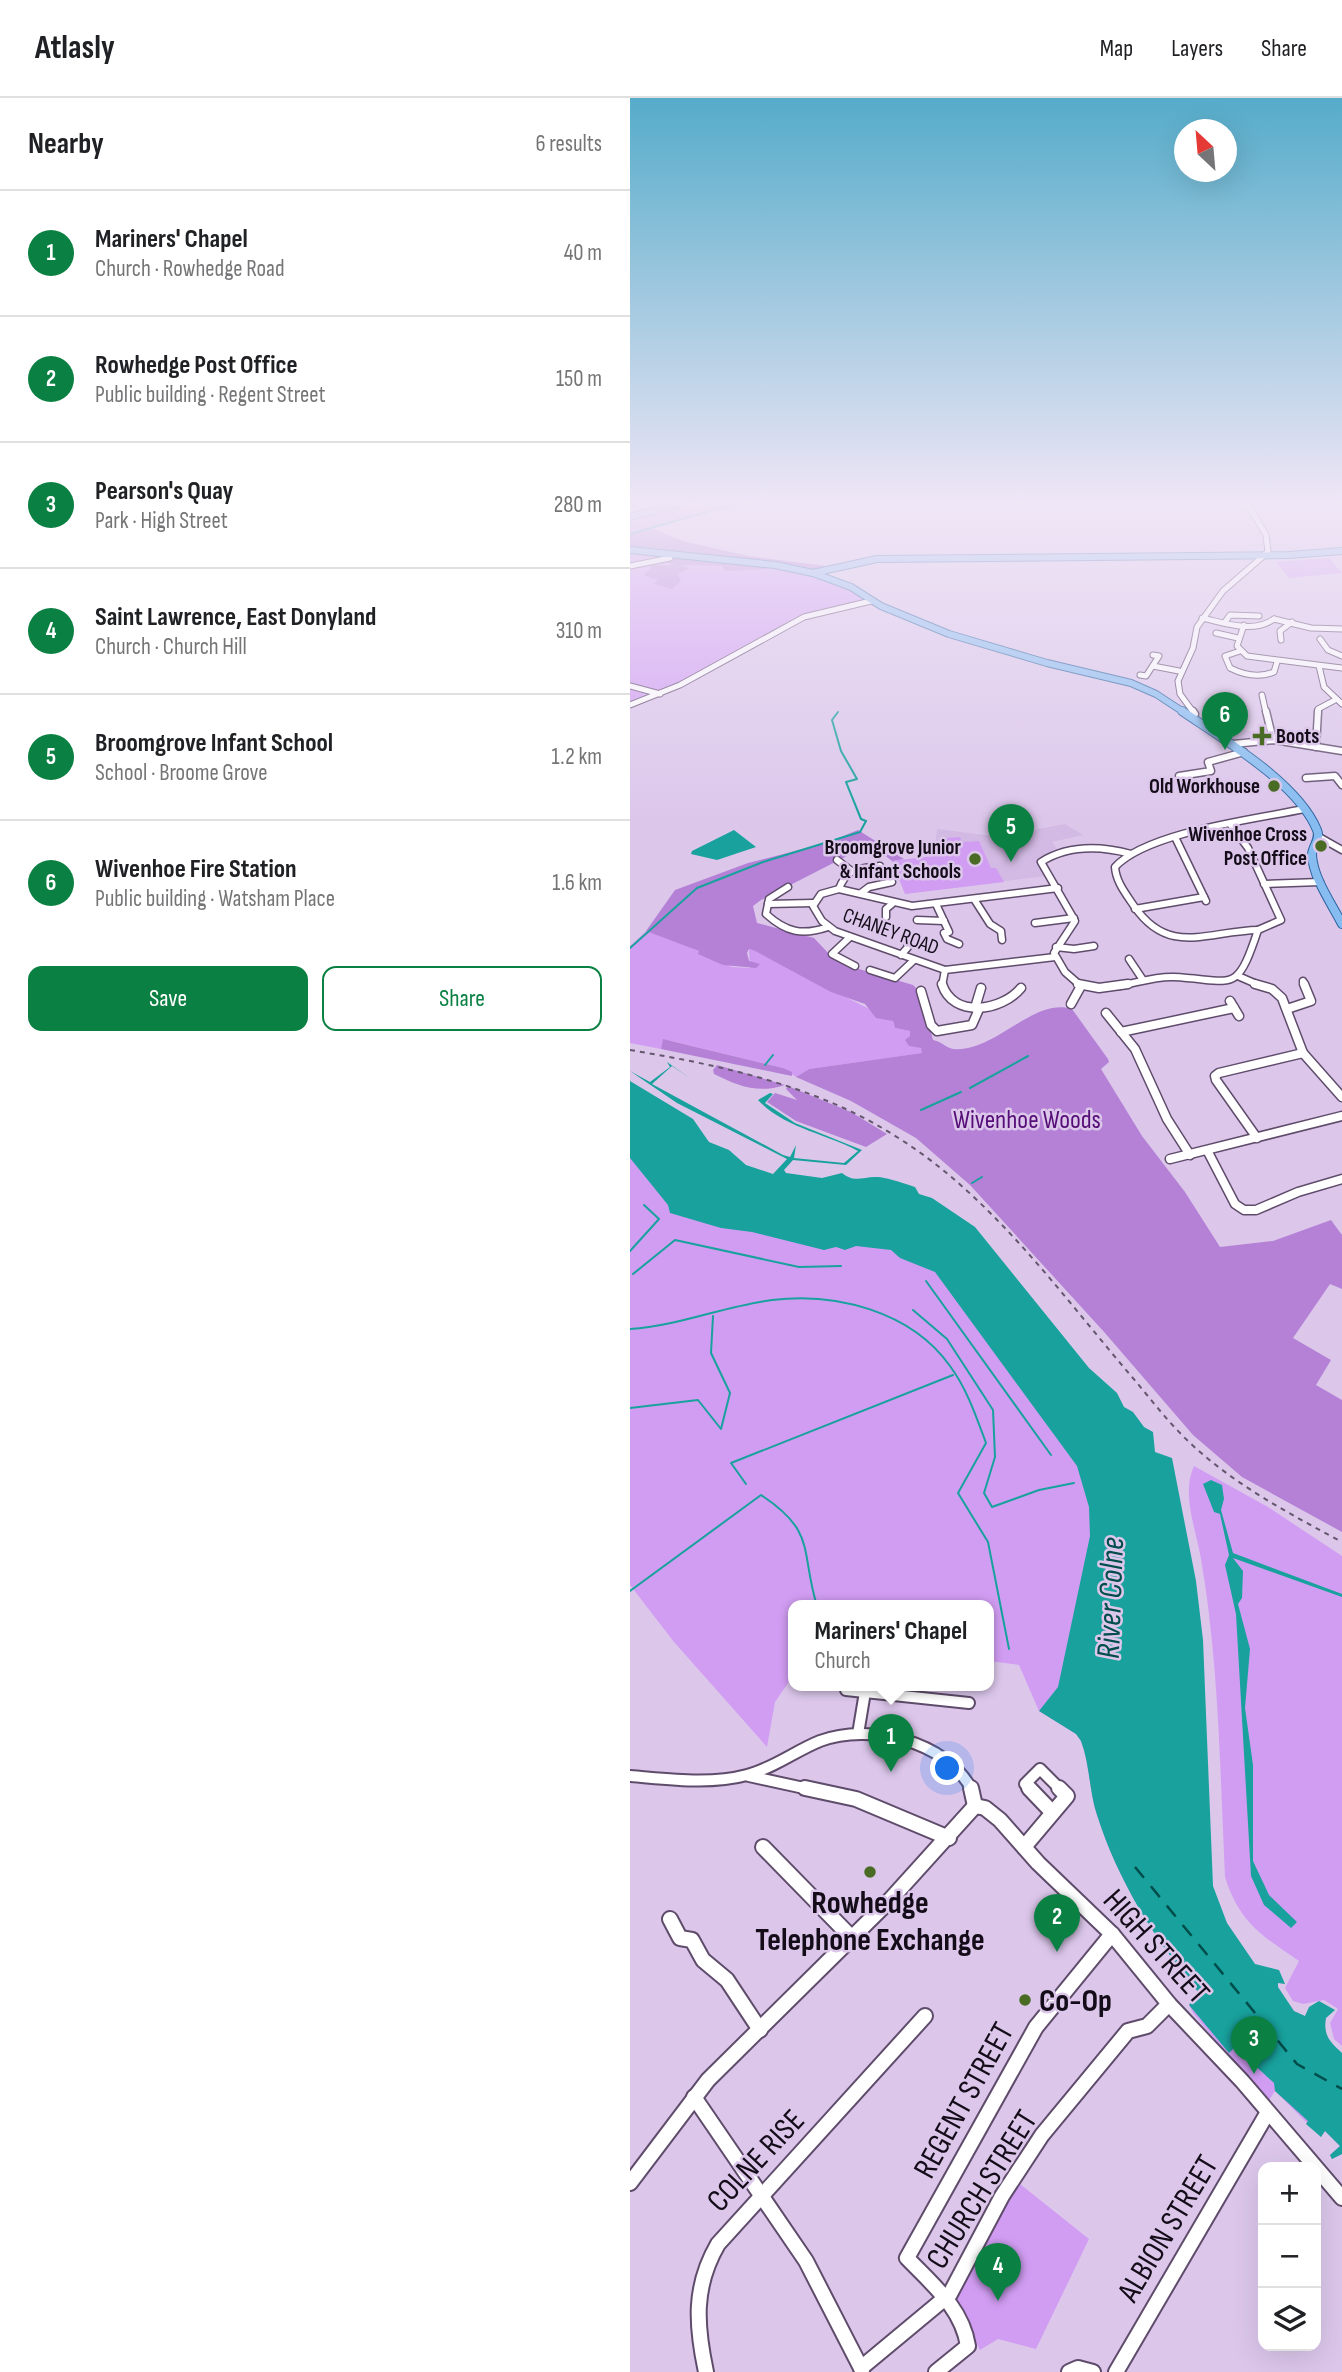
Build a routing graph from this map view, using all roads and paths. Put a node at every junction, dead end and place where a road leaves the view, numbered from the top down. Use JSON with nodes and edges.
{"nodes":[{"id":1,"x":846,"y":606,"type":"edge"},
{"id":2,"x":883,"y":606,"type":"edge"},
{"id":3,"x":1213,"y":606,"type":"edge"},
{"id":4,"x":1259,"y":616,"type":"dead end"},
{"id":5,"x":1202,"y":618,"type":"junction"},
{"id":6,"x":1225,"y":622,"type":"junction"},
{"id":7,"x":1292,"y":622,"type":"junction"},
{"id":8,"x":1244,"y":625,"type":"junction"},
{"id":9,"x":1342,"y":629,"type":"edge"},
{"id":10,"x":1216,"y":633,"type":"dead end"},
{"id":11,"x":1238,"y":638,"type":"junction"},
{"id":12,"x":1320,"y":639,"type":"dead end"},
{"id":13,"x":1281,"y":640,"type":"dead end"},
{"id":14,"x":1240,"y":651,"type":"junction"},
{"id":15,"x":1158,"y":656,"type":"dead end"},
{"id":16,"x":1342,"y":656,"type":"edge"},
{"id":17,"x":1277,"y":662,"type":"junction"},
{"id":18,"x":1153,"y":666,"type":"junction"},
{"id":19,"x":1319,"y":666,"type":"junction"},
{"id":20,"x":1342,"y":668,"type":"edge"},
{"id":21,"x":1179,"y":671,"type":"junction"},
{"id":22,"x":1146,"y":676,"type":"dead end"},
{"id":23,"x":630,"y":686,"type":"edge"},
{"id":24,"x":660,"y":694,"type":"junction"},
{"id":25,"x":1264,"y":696,"type":"dead end"},
{"id":26,"x":1335,"y":700,"type":"junction"},
{"id":27,"x":1342,"y":704,"type":"edge"},
{"id":28,"x":630,"y":705,"type":"edge"},
{"id":29,"x":1192,"y":716,"type":"junction"},
{"id":30,"x":1273,"y":740,"type":"junction"},
{"id":31,"x":1233,"y":744,"type":"junction"},
{"id":32,"x":1316,"y":747,"type":"junction"},
{"id":33,"x":1244,"y":751,"type":"junction"},
{"id":34,"x":1342,"y":751,"type":"edge"},
{"id":35,"x":1179,"y":776,"type":"dead end"},
{"id":36,"x":1306,"y":778,"type":"dead end"},
{"id":37,"x":1342,"y":785,"type":"edge"},
{"id":38,"x":1304,"y":809,"type":"junction"},
{"id":39,"x":1231,"y":825,"type":"junction"},
{"id":40,"x":1175,"y":837,"type":"junction"},
{"id":41,"x":1319,"y":837,"type":"junction"},
{"id":42,"x":1342,"y":850,"type":"edge"},
{"id":43,"x":1131,"y":853,"type":"junction"},
{"id":44,"x":837,"y":860,"type":"dead end"},
{"id":45,"x":880,"y":866,"type":"dead end"},
{"id":46,"x":850,"y":870,"type":"junction"},
{"id":47,"x":892,"y":882,"type":"dead end"},
{"id":48,"x":1320,"y":882,"type":"junction"},
{"id":49,"x":1264,"y":884,"type":"junction"},
{"id":50,"x":788,"y":887,"type":"dead end"},
{"id":51,"x":1058,"y":888,"type":"junction"},
{"id":52,"x":839,"y":889,"type":"junction"},
{"id":53,"x":861,"y":893,"type":"junction"},
{"id":54,"x":974,"y":899,"type":"junction"},
{"id":55,"x":813,"y":903,"type":"junction"},
{"id":56,"x":768,"y":904,"type":"junction"},
{"id":57,"x":892,"y":904,"type":"junction"},
{"id":58,"x":936,"y":904,"type":"junction"},
{"id":59,"x":1135,"y":909,"type":"junction"},
{"id":60,"x":886,"y":918,"type":"dead end"},
{"id":61,"x":1074,"y":918,"type":"junction"},
{"id":62,"x":917,"y":920,"type":"dead end"},
{"id":63,"x":1281,"y":920,"type":"joint"},
{"id":64,"x":944,"y":921,"type":"junction"},
{"id":65,"x":1035,"y":923,"type":"dead end"},
{"id":66,"x":1342,"y":924,"type":"edge"},
{"id":67,"x":828,"y":927,"type":"junction"},
{"id":68,"x":1258,"y":930,"type":"junction"},
{"id":69,"x":850,"y":937,"type":"junction"},
{"id":70,"x":907,"y":940,"type":"dead end"},
{"id":71,"x":1002,"y":940,"type":"dead end"},
{"id":72,"x":959,"y":944,"type":"dead end"},
{"id":73,"x":1056,"y":947,"type":"junction"},
{"id":74,"x":901,"y":955,"type":"junction"},
{"id":75,"x":1093,"y":956,"type":"dead end"},
{"id":76,"x":1055,"y":957,"type":"junction"},
{"id":77,"x":1129,"y":959,"type":"dead end"},
{"id":78,"x":914,"y":960,"type":"junction"},
{"id":79,"x":855,"y":965,"type":"dead end"},
{"id":80,"x":870,"y":970,"type":"dead end"},
{"id":81,"x":946,"y":970,"type":"junction"},
{"id":82,"x":1238,"y":976,"type":"junction"},
{"id":83,"x":1143,"y":980,"type":"junction"},
{"id":84,"x":1307,"y":984,"type":"dead end"},
{"id":85,"x":1081,"y":986,"type":"junction"},
{"id":86,"x":981,"y":988,"type":"dead end"},
{"id":87,"x":1021,"y":988,"type":"dead end"},
{"id":88,"x":921,"y":991,"type":"dead end"},
{"id":89,"x":1071,"y":1004,"type":"dead end"},
{"id":90,"x":1232,"y":1004,"type":"joint"},
{"id":91,"x":1290,"y":1008,"type":"junction"},
{"id":92,"x":977,"y":1009,"type":"junction"},
{"id":93,"x":1106,"y":1013,"type":"dead end"},
{"id":94,"x":1239,"y":1016,"type":"dead end"},
{"id":95,"x":1121,"y":1032,"type":"junction"},
{"id":96,"x":1303,"y":1053,"type":"junction"},
{"id":97,"x":1342,"y":1097,"type":"edge"},
{"id":98,"x":1342,"y":1116,"type":"edge"},
{"id":99,"x":1257,"y":1138,"type":"junction"},
{"id":100,"x":1208,"y":1152,"type":"junction"},
{"id":101,"x":1190,"y":1156,"type":"junction"},
{"id":102,"x":1170,"y":1158,"type":"dead end"},
{"id":103,"x":1341,"y":1180,"type":"edge"},
{"id":104,"x":856,"y":1691,"type":"edge"},
{"id":105,"x":865,"y":1692,"type":"junction"},
{"id":106,"x":969,"y":1703,"type":"dead end"},
{"id":107,"x":858,"y":1734,"type":"junction"},
{"id":108,"x":747,"y":1775,"type":"junction"},
{"id":109,"x":630,"y":1776,"type":"edge"},
{"id":110,"x":975,"y":1806,"type":"junction"},
{"id":111,"x":1052,"y":1812,"type":"dead end"},
{"id":112,"x":949,"y":1838,"type":"junction"},
{"id":113,"x":763,"y":1847,"type":"dead end"},
{"id":114,"x":1024,"y":1847,"type":"junction"},
{"id":115,"x":670,"y":1919,"type":"dead end"},
{"id":116,"x":1112,"y":1934,"type":"junction"},
{"id":117,"x":852,"y":1938,"type":"junction"},
{"id":118,"x":1169,"y":2004,"type":"junction"},
{"id":119,"x":925,"y":2016,"type":"dead end"},
{"id":120,"x":760,"y":2030,"type":"junction"},
{"id":121,"x":694,"y":2097,"type":"junction"},
{"id":122,"x":1268,"y":2112,"type":"junction"},
{"id":123,"x":630,"y":2183,"type":"edge"},
{"id":124,"x":761,"y":2196,"type":"junction"},
{"id":125,"x":1342,"y":2198,"type":"edge"},
{"id":126,"x":945,"y":2298,"type":"junction"},
{"id":127,"x":862,"y":2370,"type":"edge"},
{"id":128,"x":706,"y":2372,"type":"edge"},
{"id":129,"x":936,"y":2372,"type":"edge"},
{"id":130,"x":1069,"y":2372,"type":"edge"},
{"id":131,"x":1093,"y":2372,"type":"edge"},
{"id":132,"x":1116,"y":2372,"type":"edge"}],
"edges":[{"from":1,"to":24,"type":"street"},
{"from":2,"to":29,"type":"main road"},
{"from":3,"to":5,"type":"street"},
{"from":4,"to":6,"type":"street"},
{"from":5,"to":6,"type":"street"},
{"from":5,"to":21,"type":"street"},
{"from":6,"to":8,"type":"street"},
{"from":7,"to":8,"type":"street"},
{"from":7,"to":9,"type":"street"},
{"from":7,"to":13,"type":"street"},
{"from":8,"to":11,"type":"street"},
{"from":10,"to":11,"type":"street"},
{"from":11,"to":14,"type":"street"},
{"from":12,"to":16,"type":"street"},
{"from":14,"to":17,"type":"street"},
{"from":14,"to":17,"type":"street"},
{"from":15,"to":18,"type":"street"},
{"from":17,"to":19,"type":"street"},
{"from":18,"to":21,"type":"street"},
{"from":18,"to":22,"type":"street"},
{"from":19,"to":20,"type":"street"},
{"from":19,"to":26,"type":"street"},
{"from":21,"to":29,"type":"street"},
{"from":23,"to":24,"type":"street"},
{"from":24,"to":28,"type":"street"},
{"from":25,"to":30,"type":"street"},
{"from":26,"to":27,"type":"street"},
{"from":26,"to":32,"type":"street"},
{"from":29,"to":31,"type":"main road"},
{"from":30,"to":31,"type":"street"},
{"from":30,"to":32,"type":"street"},
{"from":31,"to":33,"type":"main road"},
{"from":32,"to":34,"type":"street"},
{"from":33,"to":35,"type":"street"},
{"from":33,"to":38,"type":"main road"},
{"from":36,"to":37,"type":"street"},
{"from":38,"to":39,"type":"street"},
{"from":38,"to":41,"type":"main road"},
{"from":39,"to":40,"type":"street"},
{"from":39,"to":49,"type":"street"},
{"from":40,"to":43,"type":"street"},
{"from":40,"to":59,"type":"street"},
{"from":41,"to":42,"type":"street"},
{"from":41,"to":48,"type":"main road"},
{"from":43,"to":51,"type":"street"},
{"from":43,"to":59,"type":"street"},
{"from":44,"to":46,"type":"street"},
{"from":45,"to":46,"type":"street"},
{"from":46,"to":52,"type":"street"},
{"from":47,"to":53,"type":"street"},
{"from":48,"to":49,"type":"street"},
{"from":48,"to":66,"type":"main road"},
{"from":49,"to":63,"type":"street"},
{"from":50,"to":56,"type":"street"},
{"from":51,"to":54,"type":"street","name":"CHANEY ROAD"},
{"from":51,"to":61,"type":"street"},
{"from":52,"to":53,"type":"street","name":"CHANEY ROAD"},
{"from":52,"to":55,"type":"street","name":"CHANEY ROAD"},
{"from":53,"to":57,"type":"street","name":"CHANEY ROAD"},
{"from":54,"to":58,"type":"street","name":"CHANEY ROAD"},
{"from":54,"to":71,"type":"street"},
{"from":55,"to":56,"type":"street"},
{"from":55,"to":67,"type":"street","name":"CHANEY ROAD"},
{"from":56,"to":67,"type":"street"},
{"from":57,"to":58,"type":"street","name":"CHANEY ROAD"},
{"from":57,"to":60,"type":"street"},
{"from":58,"to":64,"type":"street"},
{"from":59,"to":68,"type":"street"},
{"from":61,"to":65,"type":"street"},
{"from":61,"to":73,"type":"street"},
{"from":62,"to":64,"type":"street"},
{"from":63,"to":68,"type":"street"},
{"from":64,"to":72,"type":"street"},
{"from":67,"to":69,"type":"street","name":"CHANEY ROAD"},
{"from":68,"to":82,"type":"street"},
{"from":69,"to":74,"type":"street","name":"CHANEY ROAD"},
{"from":69,"to":79,"type":"street"},
{"from":70,"to":74,"type":"street"},
{"from":73,"to":75,"type":"street"},
{"from":73,"to":76,"type":"street"},
{"from":74,"to":78,"type":"street","name":"CHANEY ROAD"},
{"from":76,"to":81,"type":"street","name":"CHANEY ROAD"},
{"from":76,"to":85,"type":"street"},
{"from":77,"to":83,"type":"street"},
{"from":78,"to":80,"type":"street"},
{"from":78,"to":81,"type":"street","name":"CHANEY ROAD"},
{"from":81,"to":92,"type":"street"},
{"from":82,"to":83,"type":"street"},
{"from":82,"to":91,"type":"street"},
{"from":83,"to":85,"type":"street"},
{"from":84,"to":91,"type":"street"},
{"from":85,"to":89,"type":"street"},
{"from":86,"to":92,"type":"street"},
{"from":87,"to":92,"type":"street"},
{"from":88,"to":92,"type":"street"},
{"from":90,"to":94,"type":"street"},
{"from":90,"to":95,"type":"street"},
{"from":91,"to":96,"type":"street"},
{"from":93,"to":95,"type":"street"},
{"from":95,"to":101,"type":"street"},
{"from":96,"to":97,"type":"street"},
{"from":96,"to":99,"type":"street"},
{"from":98,"to":99,"type":"street"},
{"from":99,"to":100,"type":"street"},
{"from":100,"to":101,"type":"street"},
{"from":100,"to":103,"type":"street"},
{"from":101,"to":102,"type":"street"},
{"from":104,"to":105,"type":"street"},
{"from":105,"to":106,"type":"street"},
{"from":105,"to":107,"type":"street"},
{"from":107,"to":108,"type":"street"},
{"from":107,"to":110,"type":"street"},
{"from":108,"to":109,"type":"street"},
{"from":108,"to":112,"type":"street"},
{"from":110,"to":112,"type":"street"},
{"from":110,"to":114,"type":"street","name":"HIGH STREET"},
{"from":111,"to":114,"type":"street"},
{"from":112,"to":117,"type":"street"},
{"from":113,"to":117,"type":"street"},
{"from":114,"to":116,"type":"street","name":"HIGH STREET"},
{"from":115,"to":120,"type":"street"},
{"from":116,"to":118,"type":"street","name":"HIGH STREET"},
{"from":116,"to":126,"type":"street","name":"REGENT STREET"},
{"from":117,"to":120,"type":"street"},
{"from":118,"to":122,"type":"street","name":"HIGH STREET"},
{"from":118,"to":126,"type":"street","name":"CHURCH STREET"},
{"from":119,"to":124,"type":"street","name":"COLNE RISE"},
{"from":120,"to":121,"type":"street"},
{"from":121,"to":123,"type":"street"},
{"from":121,"to":124,"type":"street"},
{"from":122,"to":125,"type":"street","name":"HIGH STREET"},
{"from":122,"to":132,"type":"street","name":"ALBION STREET"},
{"from":124,"to":127,"type":"street"},
{"from":124,"to":128,"type":"street","name":"COLNE RISE"},
{"from":126,"to":127,"type":"street","name":"CHURCH STREET"},
{"from":126,"to":129,"type":"street"},
{"from":130,"to":131,"type":"street"}]}
